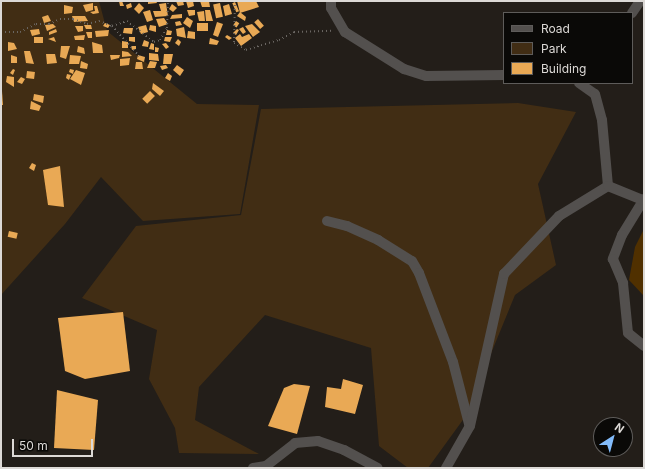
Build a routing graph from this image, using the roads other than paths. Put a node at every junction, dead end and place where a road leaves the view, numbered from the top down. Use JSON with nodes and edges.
{"nodes":[{"id":1,"x":331,"y":1,"type":"edge"},
{"id":2,"x":640,"y":1,"type":"edge"},
{"id":3,"x":633,"y":12,"type":"edge"},
{"id":4,"x":503,"y":75,"type":"edge"},
{"id":5,"x":581,"y":84,"type":"edge"},
{"id":6,"x":608,"y":186,"type":"junction"},
{"id":7,"x":643,"y":200,"type":"edge"},
{"id":8,"x":327,"y":221,"type":"dead end"},
{"id":9,"x":644,"y":346,"type":"edge"},
{"id":10,"x":470,"y":426,"type":"junction"},
{"id":11,"x":253,"y":468,"type":"edge"},
{"id":12,"x":378,"y":468,"type":"edge"},
{"id":13,"x":446,"y":468,"type":"edge"}],
"edges":[{"from":1,"to":4,"type":"street"},
{"from":2,"to":3,"type":"street"},
{"from":5,"to":6,"type":"street"},
{"from":6,"to":7,"type":"street"},
{"from":6,"to":10,"type":"street"},
{"from":7,"to":9,"type":"street"},
{"from":8,"to":10,"type":"street"},
{"from":10,"to":13,"type":"street"},
{"from":11,"to":12,"type":"street"}]}
